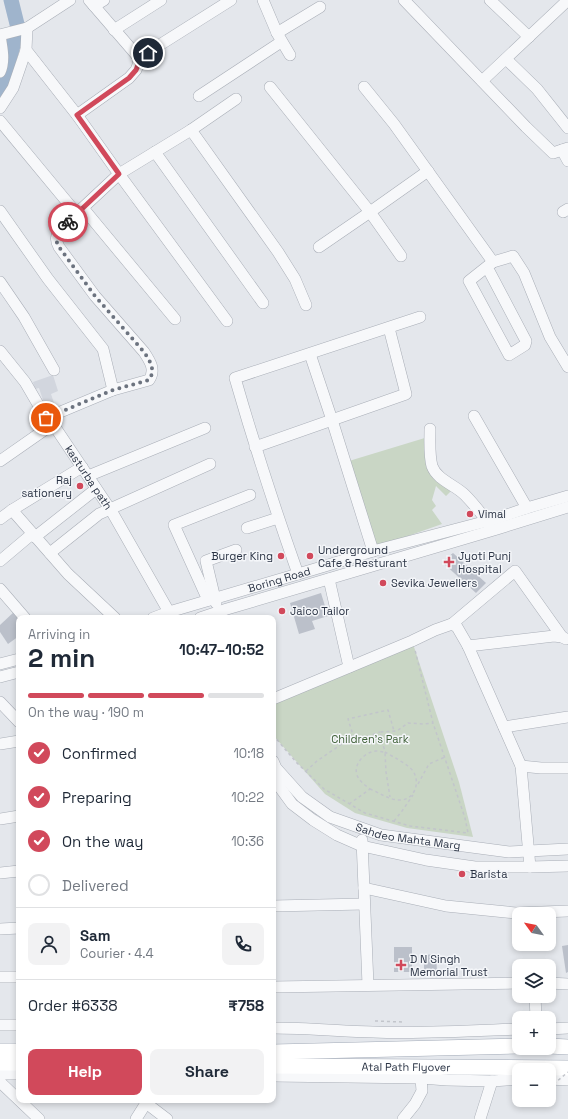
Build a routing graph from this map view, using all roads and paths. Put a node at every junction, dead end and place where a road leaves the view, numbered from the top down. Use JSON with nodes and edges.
{"nodes":[{"id":1,"x":70,"y":0,"type":"edge"},
{"id":2,"x":104,"y":0,"type":"edge"},
{"id":3,"x":161,"y":0,"type":"edge"},
{"id":4,"x":231,"y":0,"type":"edge"},
{"id":5,"x":263,"y":0,"type":"edge"},
{"id":6,"x":404,"y":0,"type":"edge"},
{"id":7,"x":490,"y":0,"type":"edge"},
{"id":8,"x":568,"y":0,"type":"edge"},
{"id":9,"x":91,"y":3,"type":"edge"},
{"id":10,"x":320,"y":7,"type":"dead end"},
{"id":11,"x":23,"y":29,"type":"junction"},
{"id":12,"x":114,"y":30,"type":"junction"},
{"id":13,"x":3,"y":35,"type":"edge"},
{"id":14,"x":279,"y":37,"type":"junction"},
{"id":15,"x":529,"y":37,"type":"junction"},
{"id":16,"x":26,"y":50,"type":"junction"},
{"id":17,"x":290,"y":55,"type":"dead end"},
{"id":18,"x":139,"y":58,"type":"junction"},
{"id":19,"x":506,"y":59,"type":"junction"},
{"id":20,"x":0,"y":72,"type":"edge"},
{"id":21,"x":482,"y":81,"type":"junction"},
{"id":22,"x":270,"y":87,"type":"dead end"},
{"id":23,"x":364,"y":87,"type":"dead end"},
{"id":24,"x":199,"y":96,"type":"dead end"},
{"id":25,"x":236,"y":100,"type":"dead end"},
{"id":26,"x":0,"y":108,"type":"edge"},
{"id":27,"x":77,"y":115,"type":"junction"},
{"id":28,"x":0,"y":121,"type":"edge"},
{"id":29,"x":568,"y":128,"type":"edge"},
{"id":30,"x":191,"y":130,"type":"junction"},
{"id":31,"x":565,"y":149,"type":"edge"},
{"id":32,"x":155,"y":152,"type":"junction"},
{"id":33,"x":568,"y":161,"type":"edge"},
{"id":34,"x":428,"y":170,"type":"junction"},
{"id":35,"x":119,"y":174,"type":"junction"},
{"id":36,"x":0,"y":211,"type":"edge"},
{"id":37,"x":80,"y":211,"type":"junction"},
{"id":38,"x":370,"y":212,"type":"junction"},
{"id":39,"x":319,"y":247,"type":"dead end"},
{"id":40,"x":402,"y":256,"type":"dead end"},
{"id":41,"x":490,"y":264,"type":"junction"},
{"id":42,"x":0,"y":282,"type":"edge"},
{"id":43,"x":263,"y":303,"type":"dead end"},
{"id":44,"x":306,"y":305,"type":"dead end"},
{"id":45,"x":420,"y":317,"type":"dead end"},
{"id":46,"x":175,"y":319,"type":"dead end"},
{"id":47,"x":227,"y":321,"type":"dead end"},
{"id":48,"x":389,"y":328,"type":"junction"},
{"id":49,"x":0,"y":351,"type":"edge"},
{"id":50,"x":310,"y":354,"type":"junction"},
{"id":51,"x":568,"y":367,"type":"edge"},
{"id":52,"x":54,"y":370,"type":"dead end"},
{"id":53,"x":113,"y":390,"type":"junction"},
{"id":54,"x":474,"y":416,"type":"dead end"},
{"id":55,"x":332,"y":420,"type":"junction"},
{"id":56,"x":50,"y":421,"type":"junction"},
{"id":57,"x":205,"y":428,"type":"dead end"},
{"id":58,"x":430,"y":429,"type":"dead end"},
{"id":59,"x":255,"y":447,"type":"junction"},
{"id":60,"x":0,"y":461,"type":"edge"},
{"id":61,"x":210,"y":464,"type":"dead end"},
{"id":62,"x":85,"y":472,"type":"junction"},
{"id":63,"x":96,"y":488,"type":"junction"},
{"id":64,"x":250,"y":495,"type":"dead end"},
{"id":65,"x":568,"y":496,"type":"edge"},
{"id":66,"x":568,"y":507,"type":"edge"},
{"id":67,"x":527,"y":508,"type":"junction"},
{"id":68,"x":12,"y":510,"type":"junction"},
{"id":69,"x":110,"y":510,"type":"junction"},
{"id":70,"x":278,"y":518,"type":"junction"},
{"id":71,"x":0,"y":519,"type":"edge"},
{"id":72,"x":489,"y":526,"type":"junction"},
{"id":73,"x":247,"y":528,"type":"dead end"},
{"id":74,"x":34,"y":535,"type":"junction"},
{"id":75,"x":236,"y":550,"type":"dead end"},
{"id":76,"x":373,"y":550,"type":"junction"},
{"id":77,"x":50,"y":553,"type":"junction"},
{"id":78,"x":0,"y":561,"type":"edge"},
{"id":79,"x":298,"y":574,"type":"junction"},
{"id":80,"x":329,"y":579,"type":"junction"},
{"id":81,"x":0,"y":589,"type":"edge"},
{"id":82,"x":215,"y":598,"type":"junction"},
{"id":83,"x":169,"y":612,"type":"junction"},
{"id":84,"x":224,"y":614,"type":"edge"},
{"id":85,"x":22,"y":615,"type":"edge"},
{"id":86,"x":112,"y":615,"type":"edge"},
{"id":87,"x":161,"y":615,"type":"edge"},
{"id":88,"x":452,"y":624,"type":"junction"},
{"id":89,"x":565,"y":638,"type":"edge"},
{"id":90,"x":412,"y":641,"type":"junction"},
{"id":91,"x":468,"y":646,"type":"junction"},
{"id":92,"x":16,"y":660,"type":"edge"},
{"id":93,"x":0,"y":664,"type":"edge"},
{"id":94,"x":349,"y":667,"type":"junction"},
{"id":95,"x":16,"y":673,"type":"edge"},
{"id":96,"x":0,"y":677,"type":"edge"},
{"id":97,"x":276,"y":698,"type":"edge"},
{"id":98,"x":0,"y":702,"type":"edge"},
{"id":99,"x":568,"y":717,"type":"edge"},
{"id":100,"x":16,"y":719,"type":"edge"},
{"id":101,"x":433,"y":723,"type":"junction"},
{"id":102,"x":504,"y":727,"type":"junction"},
{"id":103,"x":380,"y":732,"type":"junction"},
{"id":104,"x":394,"y":732,"type":"junction"},
{"id":105,"x":276,"y":738,"type":"edge"},
{"id":106,"x":354,"y":738,"type":"junction"},
{"id":107,"x":16,"y":741,"type":"edge"},
{"id":108,"x":0,"y":744,"type":"edge"},
{"id":109,"x":385,"y":752,"type":"junction"},
{"id":110,"x":445,"y":757,"type":"junction"},
{"id":111,"x":521,"y":766,"type":"junction"},
{"id":112,"x":276,"y":768,"type":"edge"},
{"id":113,"x":568,"y":768,"type":"edge"},
{"id":114,"x":306,"y":771,"type":"junction"},
{"id":115,"x":286,"y":779,"type":"junction"},
{"id":116,"x":276,"y":780,"type":"edge"},
{"id":117,"x":276,"y":783,"type":"edge"},
{"id":118,"x":370,"y":789,"type":"junction"},
{"id":119,"x":416,"y":789,"type":"junction"},
{"id":120,"x":390,"y":798,"type":"junction"},
{"id":121,"x":349,"y":804,"type":"junction"},
{"id":122,"x":16,"y":816,"type":"edge"},
{"id":123,"x":0,"y":819,"type":"edge"},
{"id":124,"x":394,"y":821,"type":"junction"},
{"id":125,"x":361,"y":828,"type":"junction"},
{"id":126,"x":362,"y":846,"type":"junction"},
{"id":127,"x":568,"y":849,"type":"edge"},
{"id":128,"x":529,"y":851,"type":"junction"},
{"id":129,"x":568,"y":866,"type":"edge"},
{"id":130,"x":530,"y":867,"type":"junction"},
{"id":131,"x":16,"y":871,"type":"edge"},
{"id":132,"x":0,"y":873,"type":"edge"},
{"id":133,"x":364,"y":888,"type":"junction"},
{"id":134,"x":364,"y":904,"type":"junction"},
{"id":135,"x":276,"y":906,"type":"edge"},
{"id":136,"x":568,"y":911,"type":"edge"},
{"id":137,"x":16,"y":928,"type":"edge"},
{"id":138,"x":0,"y":929,"type":"edge"},
{"id":139,"x":0,"y":977,"type":"edge"},
{"id":140,"x":16,"y":977,"type":"edge"},
{"id":141,"x":512,"y":983,"type":"edge"},
{"id":142,"x":556,"y":983,"type":"edge"},
{"id":143,"x":568,"y":984,"type":"edge"},
{"id":144,"x":368,"y":985,"type":"junction"},
{"id":145,"x":276,"y":987,"type":"edge"},
{"id":146,"x":0,"y":1025,"type":"edge"},
{"id":147,"x":16,"y":1025,"type":"edge"},
{"id":148,"x":276,"y":1028,"type":"edge"},
{"id":149,"x":568,"y":1028,"type":"edge"},
{"id":150,"x":512,"y":1029,"type":"edge"},
{"id":151,"x":556,"y":1029,"type":"edge"},
{"id":152,"x":512,"y":1046,"type":"edge"},
{"id":153,"x":556,"y":1046,"type":"edge"},
{"id":154,"x":568,"y":1047,"type":"edge"},
{"id":155,"x":0,"y":1051,"type":"edge"},
{"id":156,"x":16,"y":1051,"type":"edge"},
{"id":157,"x":276,"y":1052,"type":"edge"},
{"id":158,"x":0,"y":1063,"type":"edge"},
{"id":159,"x":16,"y":1063,"type":"edge"},
{"id":160,"x":276,"y":1066,"type":"edge"},
{"id":161,"x":556,"y":1068,"type":"edge"},
{"id":162,"x":568,"y":1068,"type":"edge"},
{"id":163,"x":512,"y":1069,"type":"edge"},
{"id":164,"x":568,"y":1072,"type":"edge"},
{"id":165,"x":0,"y":1074,"type":"edge"},
{"id":166,"x":16,"y":1074,"type":"edge"},
{"id":167,"x":276,"y":1076,"type":"edge"},
{"id":168,"x":421,"y":1078,"type":"junction"},
{"id":169,"x":556,"y":1079,"type":"edge"},
{"id":170,"x":512,"y":1080,"type":"edge"},
{"id":171,"x":568,"y":1080,"type":"edge"},
{"id":172,"x":492,"y":1081,"type":"junction"},
{"id":173,"x":0,"y":1082,"type":"edge"},
{"id":174,"x":556,"y":1082,"type":"edge"},
{"id":175,"x":16,"y":1097,"type":"edge"},
{"id":176,"x":22,"y":1103,"type":"edge"},
{"id":177,"x":146,"y":1103,"type":"edge"},
{"id":178,"x":148,"y":1103,"type":"edge"},
{"id":179,"x":39,"y":1119,"type":"edge"},
{"id":180,"x":136,"y":1119,"type":"edge"},
{"id":181,"x":167,"y":1119,"type":"edge"},
{"id":182,"x":403,"y":1119,"type":"edge"},
{"id":183,"x":480,"y":1119,"type":"edge"}],
"edges":[{"from":1,"to":11,"type":"street"},
{"from":2,"to":9,"type":"street"},
{"from":3,"to":12,"type":"street"},
{"from":4,"to":18,"type":"street"},
{"from":5,"to":14,"type":"street"},
{"from":6,"to":21,"type":"street"},
{"from":7,"to":15,"type":"street"},
{"from":8,"to":15,"type":"street"},
{"from":9,"to":12,"type":"street"},
{"from":10,"to":14,"type":"street"},
{"from":11,"to":13,"type":"street"},
{"from":11,"to":16,"type":"street"},
{"from":12,"to":18,"type":"street"},
{"from":13,"to":20,"type":"street"},
{"from":14,"to":17,"type":"street"},
{"from":14,"to":24,"type":"street"},
{"from":15,"to":19,"type":"street"},
{"from":16,"to":26,"type":"street"},
{"from":16,"to":27,"type":"street"},
{"from":18,"to":27,"type":"street"},
{"from":19,"to":21,"type":"street"},
{"from":19,"to":29,"type":"street"},
{"from":21,"to":31,"type":"street"},
{"from":22,"to":38,"type":"street"},
{"from":23,"to":34,"type":"street"},
{"from":25,"to":30,"type":"street"},
{"from":27,"to":35,"type":"street"},
{"from":28,"to":37,"type":"street"},
{"from":30,"to":32,"type":"street"},
{"from":30,"to":44,"type":"street"},
{"from":31,"to":33,"type":"street"},
{"from":32,"to":35,"type":"street"},
{"from":32,"to":43,"type":"street"},
{"from":34,"to":38,"type":"street"},
{"from":34,"to":41,"type":"street"},
{"from":35,"to":37,"type":"street"},
{"from":35,"to":47,"type":"street"},
{"from":36,"to":53,"type":"street"},
{"from":37,"to":46,"type":"street"},
{"from":37,"to":53,"type":"street"},
{"from":38,"to":39,"type":"street"},
{"from":38,"to":40,"type":"street"},
{"from":41,"to":41,"type":"street"},
{"from":41,"to":51,"type":"street"},
{"from":42,"to":52,"type":"street"},
{"from":45,"to":48,"type":"street"},
{"from":48,"to":50,"type":"street"},
{"from":48,"to":55,"type":"street"},
{"from":49,"to":56,"type":"street","name":"kasturba path"},
{"from":50,"to":55,"type":"street"},
{"from":50,"to":59,"type":"street"},
{"from":53,"to":56,"type":"street"},
{"from":54,"to":67,"type":"street"},
{"from":55,"to":59,"type":"street"},
{"from":55,"to":76,"type":"street"},
{"from":56,"to":60,"type":"street"},
{"from":56,"to":62,"type":"street","name":"kasturba path"},
{"from":57,"to":62,"type":"street"},
{"from":58,"to":72,"type":"street"},
{"from":59,"to":70,"type":"street"},
{"from":61,"to":69,"type":"street"},
{"from":62,"to":63,"type":"street","name":"kasturba path"},
{"from":62,"to":68,"type":"street"},
{"from":63,"to":69,"type":"street","name":"kasturba path"},
{"from":63,"to":74,"type":"street"},
{"from":64,"to":82,"type":"street"},
{"from":65,"to":67,"type":"street","name":"Boring Road"},
{"from":66,"to":72,"type":"street"},
{"from":67,"to":72,"type":"street","name":"Boring Road"},
{"from":68,"to":71,"type":"street"},
{"from":68,"to":74,"type":"street"},
{"from":69,"to":77,"type":"street"},
{"from":69,"to":83,"type":"street","name":"kasturba path"},
{"from":70,"to":73,"type":"street"},
{"from":70,"to":79,"type":"street"},
{"from":72,"to":76,"type":"street","name":"Boring Road"},
{"from":72,"to":80,"type":"street"},
{"from":74,"to":77,"type":"street"},
{"from":74,"to":78,"type":"street"},
{"from":75,"to":82,"type":"street"},
{"from":76,"to":79,"type":"street","name":"Boring Road"},
{"from":77,"to":86,"type":"street"},
{"from":79,"to":82,"type":"street","name":"Boring Road"},
{"from":80,"to":84,"type":"street"},
{"from":80,"to":94,"type":"street"},
{"from":81,"to":85,"type":"street"},
{"from":82,"to":83,"type":"street","name":"Boring Road"},
{"from":82,"to":84,"type":"street"},
{"from":83,"to":87,"type":"street","name":"Boring Road"},
{"from":88,"to":89,"type":"street"},
{"from":88,"to":90,"type":"street"},
{"from":88,"to":91,"type":"street"},
{"from":89,"to":91,"type":"street"},
{"from":90,"to":94,"type":"street"},
{"from":90,"to":101,"type":"path"},
{"from":91,"to":102,"type":"street"},
{"from":92,"to":93,"type":"street"},
{"from":94,"to":97,"type":"street"},
{"from":95,"to":96,"type":"street"},
{"from":98,"to":100,"type":"street"},
{"from":99,"to":102,"type":"street"},
{"from":101,"to":104,"type":"path"},
{"from":101,"to":110,"type":"path"},
{"from":102,"to":111,"type":"street"},
{"from":103,"to":104,"type":"path"},
{"from":103,"to":106,"type":"path"},
{"from":103,"to":109,"type":"path"},
{"from":104,"to":106,"type":"path"},
{"from":105,"to":114,"type":"path"},
{"from":106,"to":114,"type":"path"},
{"from":107,"to":108,"type":"street"},
{"from":109,"to":118,"type":"path"},
{"from":109,"to":119,"type":"path"},
{"from":109,"to":120,"type":"path"},
{"from":110,"to":119,"type":"path"},
{"from":110,"to":124,"type":"path"},
{"from":111,"to":113,"type":"street"},
{"from":111,"to":128,"type":"street"},
{"from":112,"to":115,"type":"street","name":"Sahdeo Mahta Marg"},
{"from":114,"to":121,"type":"path"},
{"from":115,"to":116,"type":"street"},
{"from":115,"to":125,"type":"street","name":"Sahdeo Mahta Marg"},
{"from":117,"to":126,"type":"street","name":"Sahdeo Mahta Marg"},
{"from":118,"to":120,"type":"path"},
{"from":118,"to":121,"type":"path"},
{"from":119,"to":120,"type":"path"},
{"from":119,"to":124,"type":"path"},
{"from":121,"to":124,"type":"path"},
{"from":122,"to":123,"type":"street"},
{"from":125,"to":126,"type":"street"},
{"from":125,"to":128,"type":"street","name":"Sahdeo Mahta Marg"},
{"from":126,"to":130,"type":"street","name":"Sahdeo Mahta Marg"},
{"from":126,"to":133,"type":"street"},
{"from":127,"to":128,"type":"street","name":"Sahdeo Mahta Marg"},
{"from":128,"to":130,"type":"street"},
{"from":129,"to":130,"type":"street","name":"Sahdeo Mahta Marg"},
{"from":131,"to":132,"type":"street"},
{"from":133,"to":134,"type":"street"},
{"from":133,"to":136,"type":"street"},
{"from":134,"to":135,"type":"street"},
{"from":134,"to":144,"type":"street"},
{"from":137,"to":138,"type":"street"},
{"from":139,"to":140,"type":"street"},
{"from":141,"to":144,"type":"street"},
{"from":142,"to":143,"type":"street"},
{"from":144,"to":145,"type":"street"},
{"from":146,"to":147,"type":"street"},
{"from":148,"to":150,"type":"street"},
{"from":149,"to":151,"type":"street"},
{"from":152,"to":157,"type":"main road","name":"Atal Path Flyover"},
{"from":153,"to":154,"type":"main road"},
{"from":155,"to":156,"type":"main road"},
{"from":158,"to":159,"type":"main road"},
{"from":160,"to":163,"type":"main road","name":"Atal Path Flyover"},
{"from":161,"to":162,"type":"main road","name":"Atal Path Flyover"},
{"from":164,"to":174,"type":"path","bridge":true},
{"from":165,"to":166,"type":"street"},
{"from":167,"to":168,"type":"street"},
{"from":168,"to":172,"type":"street"},
{"from":168,"to":182,"type":"street"},
{"from":169,"to":171,"type":"street"},
{"from":170,"to":172,"type":"street"},
{"from":172,"to":183,"type":"street"},
{"from":173,"to":175,"type":"street"},
{"from":176,"to":179,"type":"street"},
{"from":177,"to":180,"type":"street"},
{"from":178,"to":181,"type":"street"}]}
